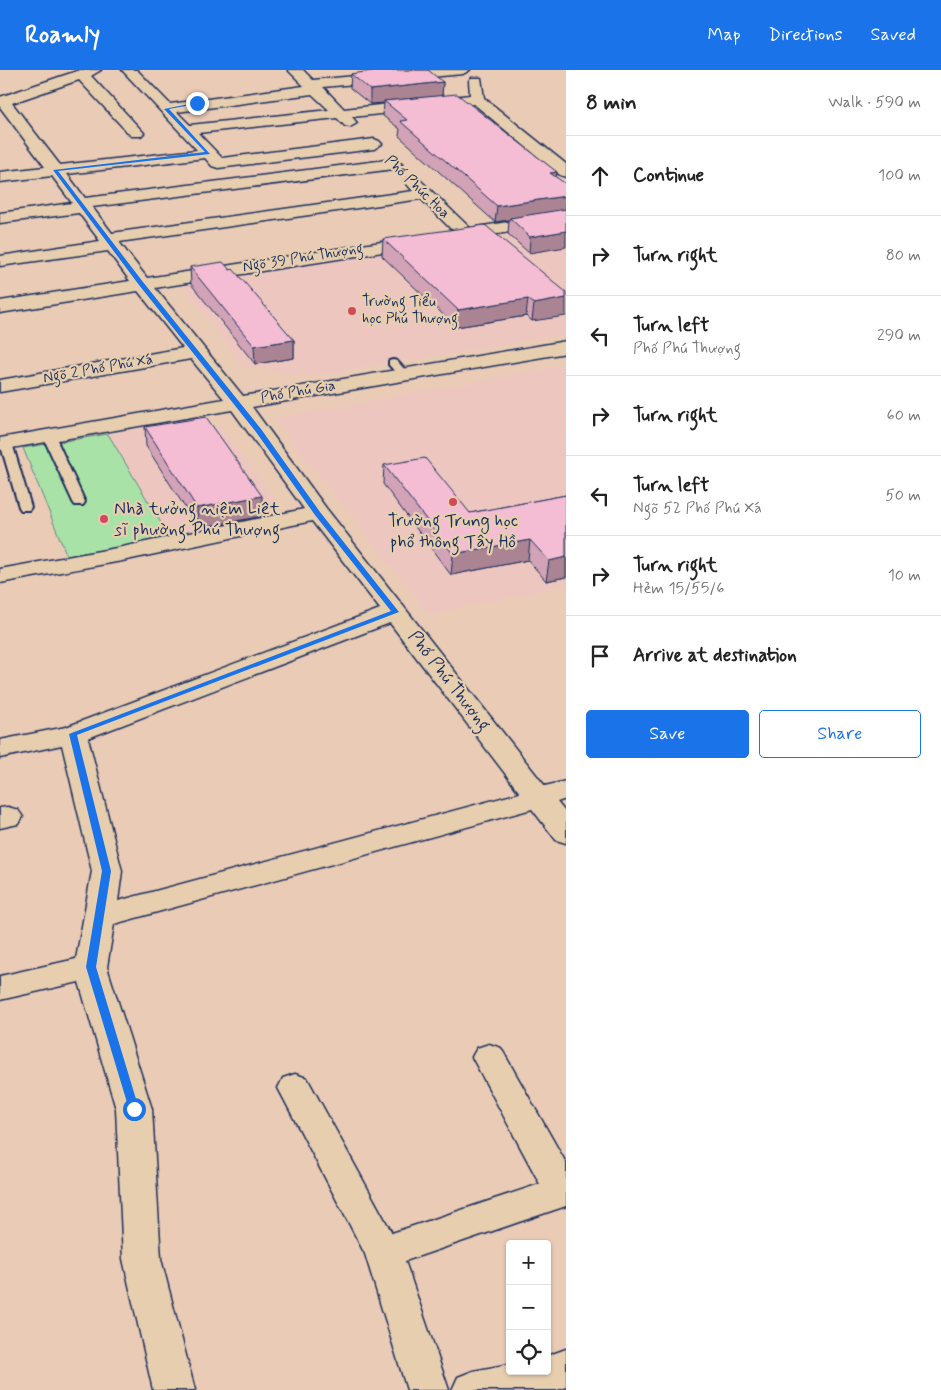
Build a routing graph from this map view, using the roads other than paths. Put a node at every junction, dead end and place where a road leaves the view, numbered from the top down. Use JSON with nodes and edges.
{"nodes":[{"id":1,"x":129,"y":70,"type":"edge"},
{"id":2,"x":295,"y":70,"type":"edge"},
{"id":3,"x":463,"y":70,"type":"edge"},
{"id":4,"x":477,"y":70,"type":"edge"},
{"id":5,"x":88,"y":72,"type":"edge"},
{"id":6,"x":386,"y":73,"type":"edge"},
{"id":7,"x":314,"y":87,"type":"junction"},
{"id":8,"x":477,"y":99,"type":"junction"},
{"id":9,"x":1,"y":101,"type":"edge"},
{"id":10,"x":166,"y":109,"type":"junction"},
{"id":11,"x":340,"y":114,"type":"junction"},
{"id":12,"x":186,"y":130,"type":"junction"},
{"id":13,"x":136,"y":133,"type":"dead end"},
{"id":14,"x":374,"y":144,"type":"junction"},
{"id":15,"x":213,"y":158,"type":"junction"},
{"id":16,"x":394,"y":164,"type":"junction"},
{"id":17,"x":55,"y":170,"type":"junction"},
{"id":18,"x":566,"y":172,"type":"edge"},
{"id":19,"x":0,"y":176,"type":"edge"},
{"id":20,"x":425,"y":194,"type":"junction"},
{"id":21,"x":82,"y":205,"type":"junction"},
{"id":22,"x":0,"y":218,"type":"edge"},
{"id":23,"x":566,"y":218,"type":"edge"},
{"id":24,"x":465,"y":233,"type":"junction"},
{"id":25,"x":110,"y":242,"type":"junction"},
{"id":26,"x":0,"y":261,"type":"edge"},
{"id":27,"x":141,"y":283,"type":"junction"},
{"id":28,"x":0,"y":307,"type":"edge"},
{"id":29,"x":566,"y":347,"type":"edge"},
{"id":30,"x":196,"y":352,"type":"junction"},
{"id":31,"x":0,"y":386,"type":"edge"},
{"id":32,"x":236,"y":402,"type":"junction"},
{"id":33,"x":52,"y":435,"type":"junction"},
{"id":34,"x":3,"y":444,"type":"edge"},
{"id":35,"x":79,"y":502,"type":"dead end"},
{"id":36,"x":25,"y":508,"type":"dead end"},
{"id":37,"x":318,"y":513,"type":"junction"},
{"id":38,"x":0,"y":576,"type":"edge"},
{"id":39,"x":395,"y":612,"type":"junction"},
{"id":40,"x":73,"y":734,"type":"junction"},
{"id":41,"x":0,"y":750,"type":"edge"},
{"id":42,"x":553,"y":793,"type":"edge"},
{"id":43,"x":566,"y":833,"type":"edge"},
{"id":44,"x":99,"y":917,"type":"junction"},
{"id":45,"x":91,"y":967,"type":"junction"},
{"id":46,"x":0,"y":988,"type":"edge"},
{"id":47,"x":489,"y":1057,"type":"dead end"},
{"id":48,"x":295,"y":1088,"type":"dead end"},
{"id":49,"x":564,"y":1191,"type":"edge"},
{"id":50,"x":383,"y":1252,"type":"junction"},
{"id":51,"x":550,"y":1378,"type":"edge"},
{"id":52,"x":174,"y":1390,"type":"edge"},
{"id":53,"x":428,"y":1390,"type":"edge"},
{"id":54,"x":472,"y":1390,"type":"edge"}],
"edges":[{"from":1,"to":10,"type":"street"},
{"from":2,"to":7,"type":"street","name":"Phố Phúc Hoa"},
{"from":3,"to":6,"type":"street"},
{"from":4,"to":8,"type":"street"},
{"from":5,"to":9,"type":"street"},
{"from":5,"to":13,"type":"street"},
{"from":6,"to":7,"type":"street"},
{"from":7,"to":10,"type":"street"},
{"from":7,"to":11,"type":"street","name":"Phố Phúc Hoa"},
{"from":8,"to":11,"type":"street"},
{"from":8,"to":18,"type":"street"},
{"from":9,"to":17,"type":"street","name":"Phố Phú Thượng"},
{"from":10,"to":12,"type":"street"},
{"from":11,"to":12,"type":"street"},
{"from":11,"to":14,"type":"street","name":"Phố Phúc Hoa"},
{"from":12,"to":15,"type":"street"},
{"from":14,"to":15,"type":"street"},
{"from":14,"to":16,"type":"street","name":"Phố Phúc Hoa"},
{"from":15,"to":17,"type":"street"},
{"from":16,"to":20,"type":"street","name":"Phố Phúc Hoa"},
{"from":16,"to":21,"type":"street"},
{"from":17,"to":19,"type":"street"},
{"from":17,"to":21,"type":"street","name":"Phố Phú Thượng"},
{"from":20,"to":24,"type":"street","name":"Phố Phúc Hoa"},
{"from":20,"to":25,"type":"street"},
{"from":21,"to":22,"type":"street"},
{"from":21,"to":25,"type":"street","name":"Phố Phú Thượng"},
{"from":23,"to":24,"type":"street","name":"Phố Phúc Hoa"},
{"from":24,"to":27,"type":"street","name":"Ngõ 39 Phú Thượng"},
{"from":25,"to":26,"type":"street"},
{"from":25,"to":27,"type":"street","name":"Phố Phú Thượng"},
{"from":27,"to":28,"type":"street","name":"Ngõ 39 Phú Thượng"},
{"from":27,"to":30,"type":"street","name":"Phố Phú Thượng"},
{"from":29,"to":32,"type":"street","name":"Phố Phú Gia"},
{"from":30,"to":31,"type":"street","name":"Ngõ 2 Phố Phú Xá"},
{"from":30,"to":32,"type":"street","name":"Phố Phú Thượng"},
{"from":32,"to":33,"type":"street","name":"Phố Phú Gia"},
{"from":32,"to":37,"type":"street","name":"Phố Phú Thượng"},
{"from":33,"to":34,"type":"street","name":"Phố Phú Gia"},
{"from":33,"to":35,"type":"lane"},
{"from":34,"to":36,"type":"lane"},
{"from":37,"to":38,"type":"street"},
{"from":37,"to":39,"type":"street","name":"Phố Phú Thượng"},
{"from":39,"to":40,"type":"street"},
{"from":39,"to":42,"type":"street","name":"Phố Phú Thượng"},
{"from":40,"to":41,"type":"street"},
{"from":40,"to":44,"type":"street"},
{"from":42,"to":43,"type":"street","name":"Phố Phú Thượng"},
{"from":42,"to":44,"type":"street"},
{"from":44,"to":45,"type":"street"},
{"from":45,"to":46,"type":"street"},
{"from":45,"to":52,"type":"street"},
{"from":47,"to":49,"type":"street"},
{"from":48,"to":50,"type":"street"},
{"from":49,"to":50,"type":"street"},
{"from":50,"to":53,"type":"street"},
{"from":51,"to":54,"type":"street"}]}
